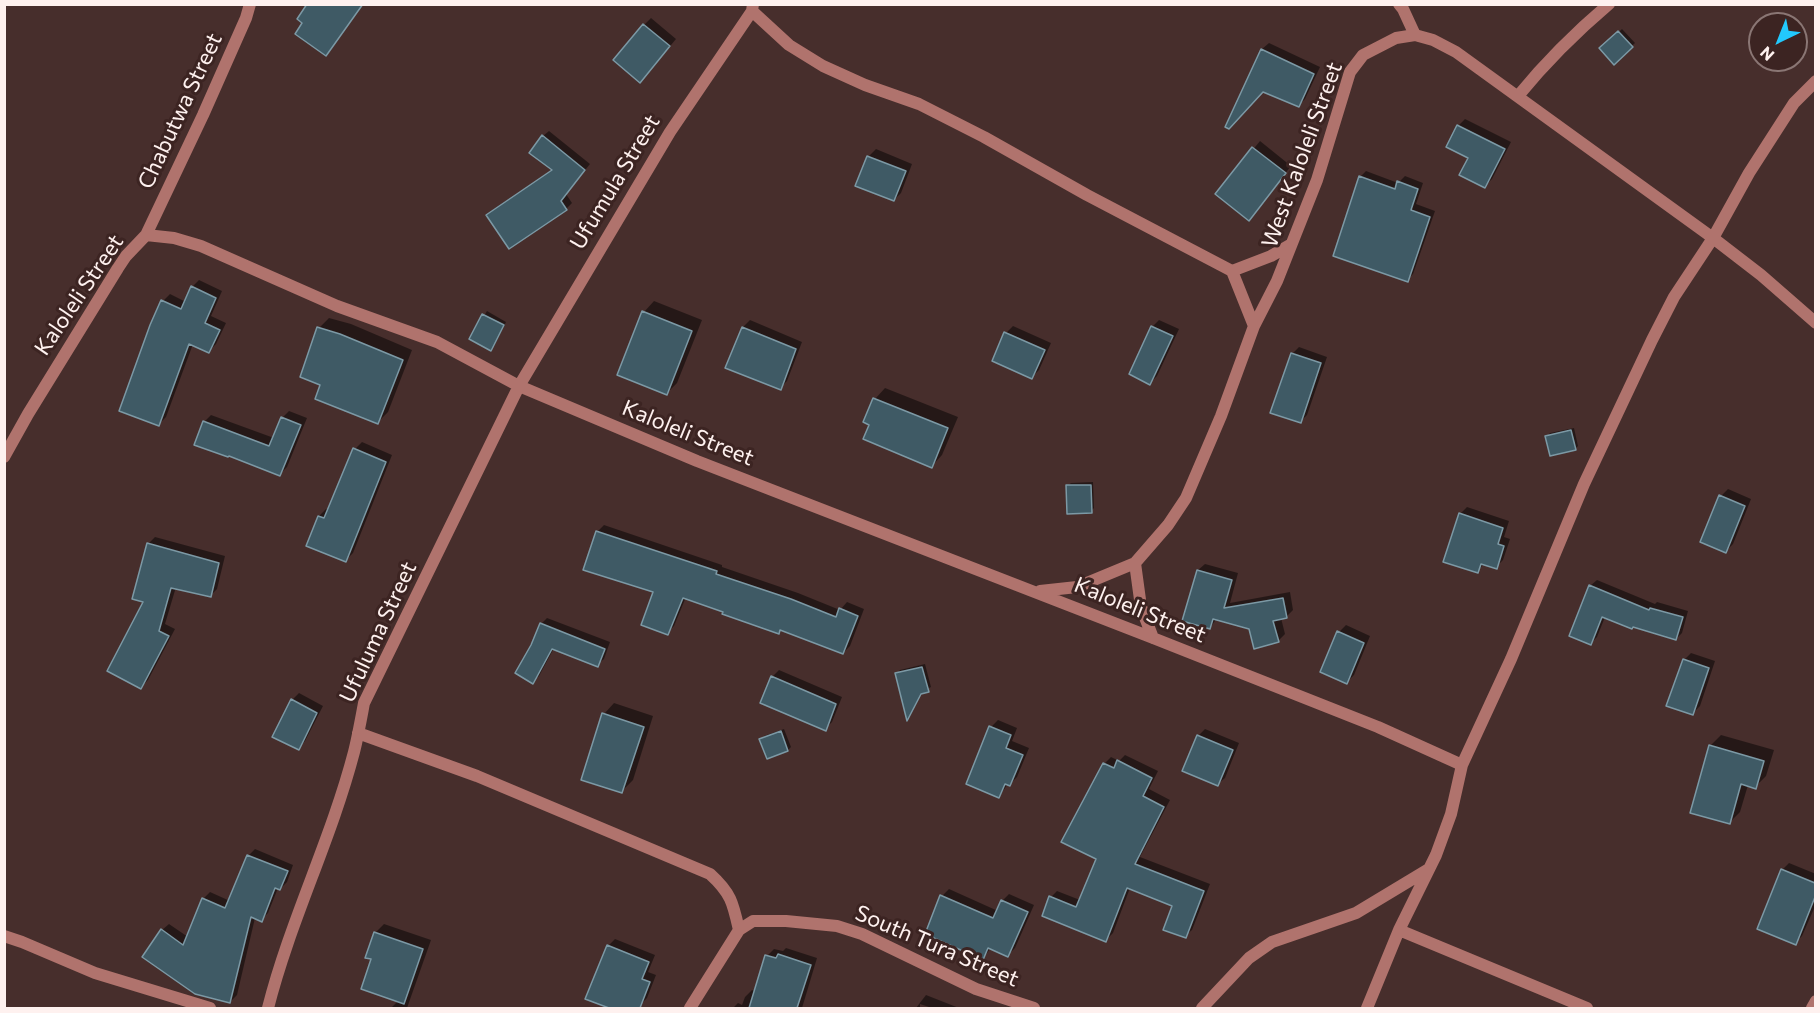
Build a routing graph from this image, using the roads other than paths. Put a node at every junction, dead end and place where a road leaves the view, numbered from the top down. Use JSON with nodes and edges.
{"nodes":[{"id":1,"x":250,"y":4,"type":"edge"},
{"id":2,"x":1399,"y":4,"type":"edge"},
{"id":3,"x":1609,"y":4,"type":"edge"},
{"id":4,"x":752,"y":8,"type":"edge"},
{"id":5,"x":1415,"y":35,"type":"junction"},
{"id":6,"x":1815,"y":81,"type":"edge"},
{"id":7,"x":1518,"y":96,"type":"junction"},
{"id":8,"x":146,"y":235,"type":"junction"},
{"id":9,"x":1713,"y":238,"type":"junction"},
{"id":10,"x":1290,"y":245,"type":"junction"},
{"id":11,"x":1232,"y":271,"type":"junction"},
{"id":12,"x":1815,"y":323,"type":"edge"},
{"id":13,"x":1254,"y":326,"type":"junction"},
{"id":14,"x":519,"y":386,"type":"junction"},
{"id":15,"x":4,"y":457,"type":"edge"},
{"id":16,"x":1136,"y":563,"type":"junction"},
{"id":17,"x":1036,"y":592,"type":"junction"},
{"id":18,"x":1154,"y":638,"type":"junction"},
{"id":19,"x":358,"y":733,"type":"junction"},
{"id":20,"x":1462,"y":765,"type":"junction"},
{"id":21,"x":1429,"y":869,"type":"junction"},
{"id":22,"x":740,"y":930,"type":"junction"},
{"id":23,"x":1399,"y":930,"type":"junction"},
{"id":24,"x":4,"y":936,"type":"edge"},
{"id":25,"x":1815,"y":1001,"type":"edge"},
{"id":26,"x":210,"y":1008,"type":"edge"},
{"id":27,"x":268,"y":1008,"type":"edge"},
{"id":28,"x":690,"y":1008,"type":"edge"},
{"id":29,"x":1034,"y":1008,"type":"edge"},
{"id":30,"x":1202,"y":1008,"type":"edge"},
{"id":31,"x":1367,"y":1008,"type":"edge"},
{"id":32,"x":1587,"y":1008,"type":"edge"},
{"id":33,"x":1812,"y":1008,"type":"edge"}],
"edges":[{"from":1,"to":8,"type":"street","name":"Chabutwa Street"},
{"from":2,"to":5,"type":"street"},
{"from":3,"to":7,"type":"street"},
{"from":4,"to":11,"type":"street"},
{"from":4,"to":14,"type":"street","name":"Ufumula Street"},
{"from":5,"to":7,"type":"street"},
{"from":5,"to":10,"type":"street","name":"West Kaloleli Street"},
{"from":6,"to":9,"type":"street"},
{"from":7,"to":9,"type":"street"},
{"from":8,"to":14,"type":"street","name":"Kaloleli Street"},
{"from":8,"to":15,"type":"street","name":"Kaloleli Street"},
{"from":9,"to":12,"type":"street"},
{"from":9,"to":20,"type":"street"},
{"from":10,"to":11,"type":"street"},
{"from":10,"to":13,"type":"street","name":"West Kaloleli Street"},
{"from":11,"to":13,"type":"street"},
{"from":13,"to":16,"type":"street","name":"West Kaloleli Street"},
{"from":14,"to":17,"type":"street","name":"Kaloleli Street"},
{"from":14,"to":19,"type":"street","name":"Ufuluma Street"},
{"from":16,"to":17,"type":"street"},
{"from":16,"to":18,"type":"street"},
{"from":17,"to":18,"type":"street","name":"Kaloleli Street"},
{"from":18,"to":20,"type":"street","name":"Kaloleli Street"},
{"from":19,"to":22,"type":"street"},
{"from":19,"to":27,"type":"street","name":"Ufuluma Street"},
{"from":20,"to":21,"type":"street"},
{"from":21,"to":23,"type":"street"},
{"from":21,"to":30,"type":"street"},
{"from":22,"to":28,"type":"street"},
{"from":22,"to":29,"type":"street","name":"South Tura Street"},
{"from":23,"to":31,"type":"street"},
{"from":23,"to":32,"type":"street"},
{"from":24,"to":26,"type":"street"},
{"from":25,"to":33,"type":"street"}]}
